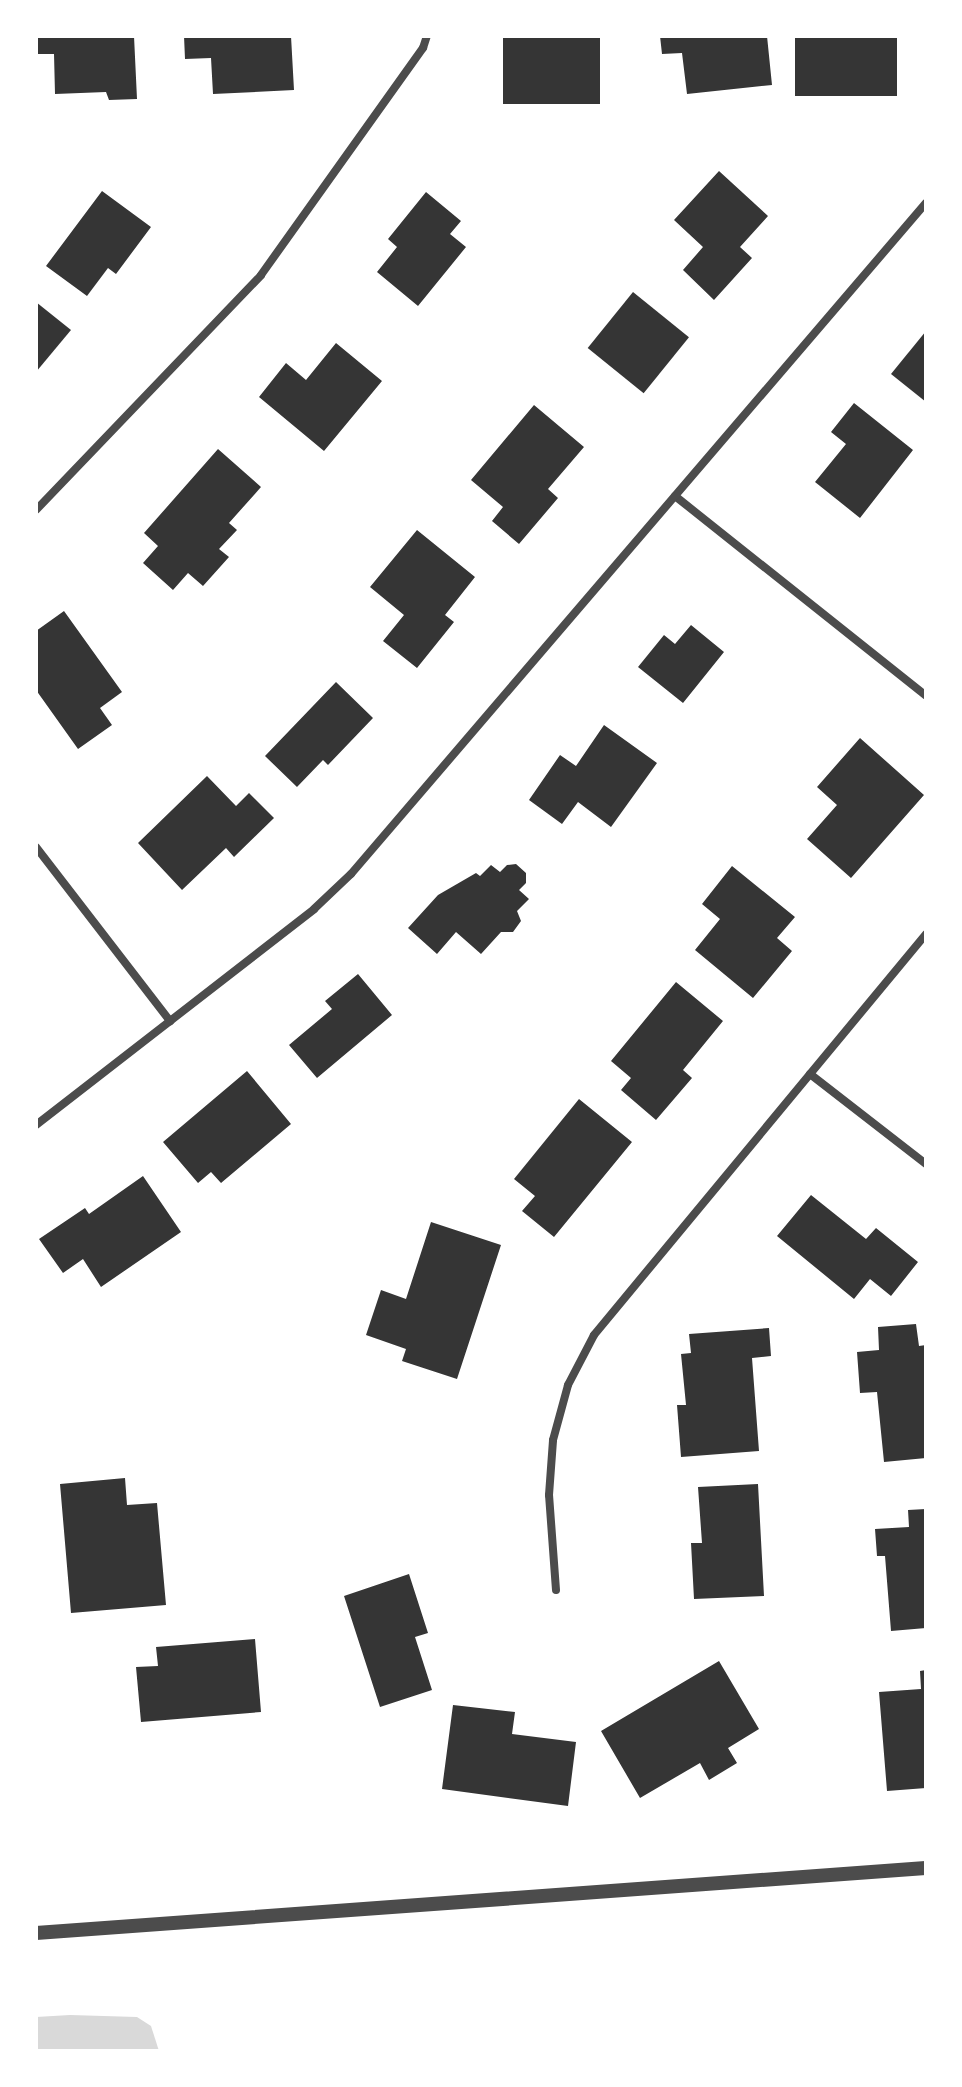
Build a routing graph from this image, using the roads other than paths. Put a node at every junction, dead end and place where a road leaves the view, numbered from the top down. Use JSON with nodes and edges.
{"nodes":[{"id":1,"x":427,"y":36,"type":"edge"},
{"id":2,"x":926,"y":203,"type":"edge"},
{"id":3,"x":675,"y":496,"type":"junction"},
{"id":4,"x":36,"y":510,"type":"edge"},
{"id":5,"x":926,"y":696,"type":"edge"},
{"id":6,"x":36,"y":847,"type":"edge"},
{"id":7,"x":926,"y":934,"type":"edge"},
{"id":8,"x":170,"y":1021,"type":"junction"},
{"id":9,"x":810,"y":1074,"type":"junction"},
{"id":10,"x":36,"y":1125,"type":"edge"},
{"id":11,"x":926,"y":1164,"type":"edge"},
{"id":12,"x":556,"y":1590,"type":"dead end"},
{"id":13,"x":926,"y":1868,"type":"edge"},
{"id":14,"x":36,"y":1933,"type":"edge"}],
"edges":[{"from":1,"to":4,"type":"street"},
{"from":2,"to":3,"type":"street"},
{"from":3,"to":5,"type":"street"},
{"from":3,"to":8,"type":"street"},
{"from":6,"to":8,"type":"street"},
{"from":7,"to":9,"type":"street"},
{"from":8,"to":10,"type":"street"},
{"from":9,"to":11,"type":"street"},
{"from":9,"to":12,"type":"street"},
{"from":13,"to":14,"type":"street"}]}
